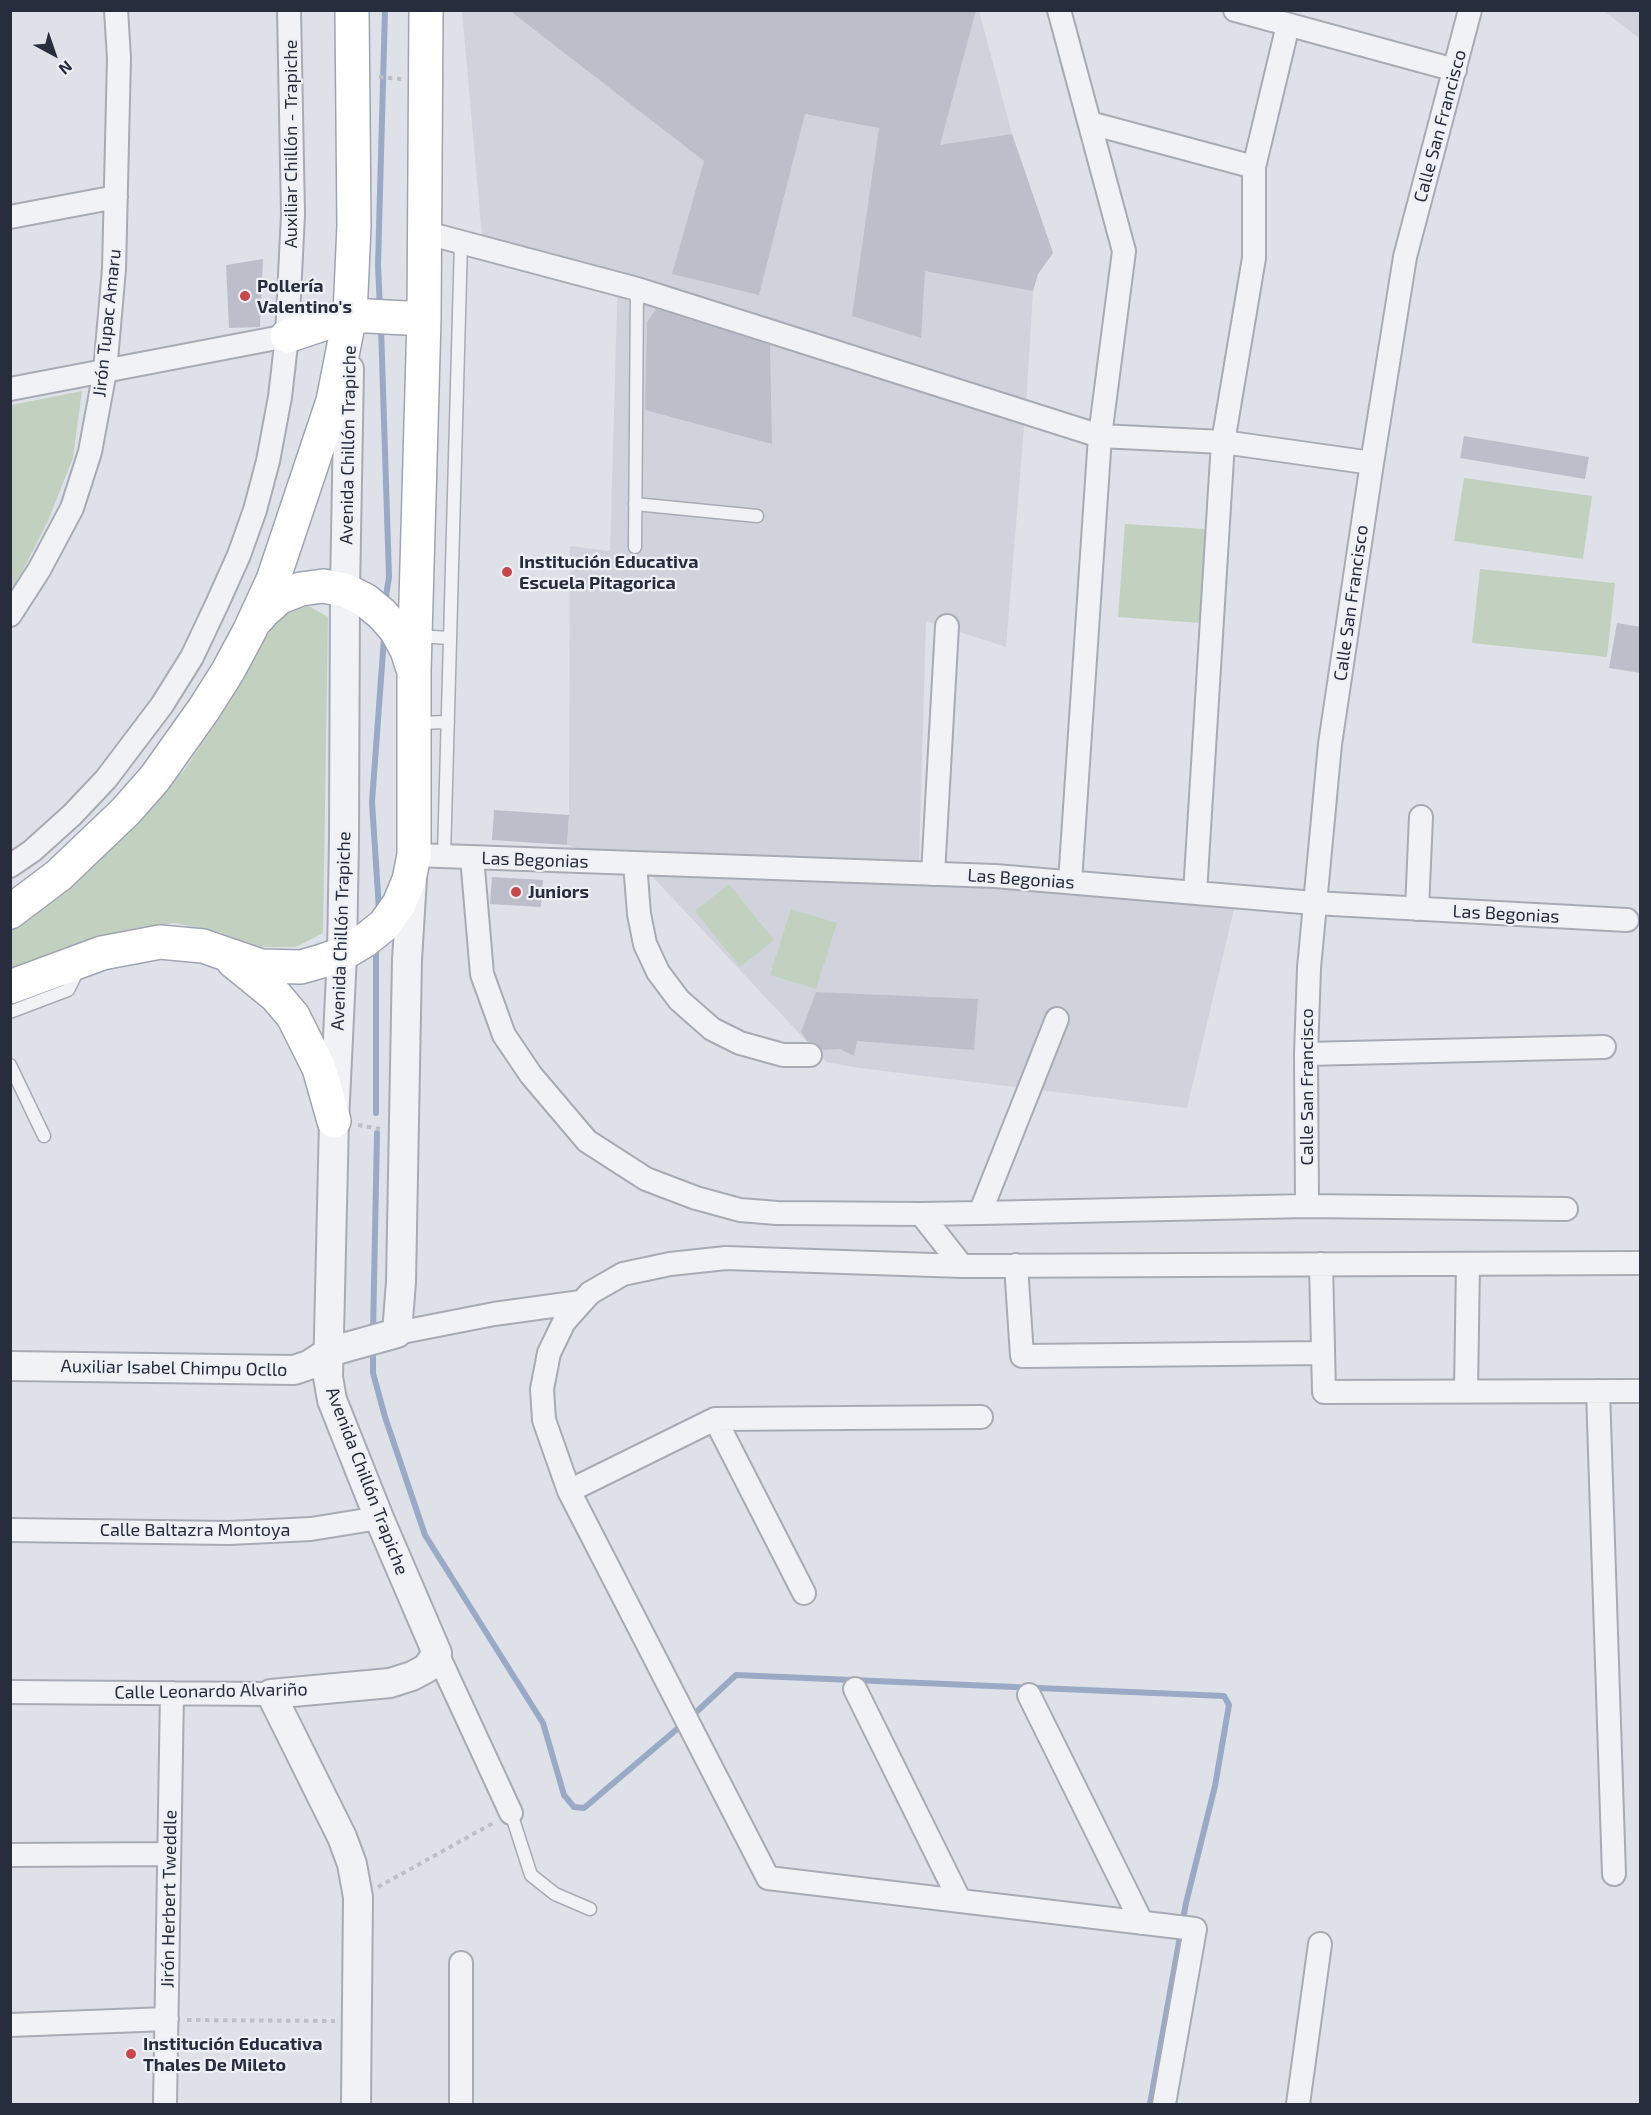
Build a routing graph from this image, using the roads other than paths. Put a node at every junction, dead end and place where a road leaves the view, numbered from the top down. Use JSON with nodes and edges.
{"nodes":[{"id":1,"x":116,"y":10,"type":"edge"},
{"id":2,"x":289,"y":10,"type":"edge"},
{"id":3,"x":352,"y":10,"type":"edge"},
{"id":4,"x":426,"y":10,"type":"edge"},
{"id":5,"x":1059,"y":10,"type":"edge"},
{"id":6,"x":1235,"y":10,"type":"edge"},
{"id":7,"x":1470,"y":10,"type":"edge"},
{"id":8,"x":1287,"y":25,"type":"junction"},
{"id":9,"x":1455,"y":70,"type":"junction"},
{"id":10,"x":1090,"y":123,"type":"junction"},
{"id":11,"x":1254,"y":167,"type":"junction"},
{"id":12,"x":116,"y":197,"type":"junction"},
{"id":13,"x":10,"y":217,"type":"edge"},
{"id":14,"x":423,"y":232,"type":"junction"},
{"id":15,"x":461,"y":242,"type":"junction"},
{"id":16,"x":637,"y":290,"type":"junction"},
{"id":17,"x":350,"y":315,"type":"junction"},
{"id":18,"x":424,"y":319,"type":"junction"},
{"id":19,"x":287,"y":336,"type":"junction"},
{"id":20,"x":105,"y":371,"type":"junction"},
{"id":21,"x":10,"y":389,"type":"edge"},
{"id":22,"x":1100,"y":436,"type":"junction"},
{"id":23,"x":1223,"y":442,"type":"junction"},
{"id":24,"x":1372,"y":462,"type":"junction"},
{"id":25,"x":635,"y":504,"type":"junction"},
{"id":26,"x":757,"y":516,"type":"dead end"},
{"id":27,"x":634,"y":547,"type":"dead end"},
{"id":28,"x":345,"y":590,"type":"junction"},
{"id":29,"x":10,"y":615,"type":"edge"},
{"id":30,"x":947,"y":626,"type":"dead end"},
{"id":31,"x":250,"y":630,"type":"junction"},
{"id":32,"x":415,"y":636,"type":"junction"},
{"id":33,"x":450,"y":638,"type":"junction"},
{"id":34,"x":414,"y":671,"type":"junction"},
{"id":35,"x":448,"y":722,"type":"junction"},
{"id":36,"x":414,"y":723,"type":"junction"},
{"id":37,"x":1421,"y":817,"type":"dead end"},
{"id":38,"x":429,"y":856,"type":"junction"},
{"id":39,"x":472,"y":857,"type":"junction"},
{"id":40,"x":635,"y":863,"type":"junction"},
{"id":41,"x":10,"y":866,"type":"edge"},
{"id":42,"x":933,"y":874,"type":"junction"},
{"id":43,"x":1070,"y":882,"type":"junction"},
{"id":44,"x":1195,"y":893,"type":"junction"},
{"id":45,"x":1314,"y":903,"type":"junction"},
{"id":46,"x":1417,"y":909,"type":"junction"},
{"id":47,"x":10,"y":912,"type":"edge"},
{"id":48,"x":1627,"y":920,"type":"dead end"},
{"id":49,"x":221,"y":953,"type":"junction"},
{"id":50,"x":342,"y":954,"type":"junction"},
{"id":51,"x":83,"y":960,"type":"junction"},
{"id":52,"x":10,"y":987,"type":"edge"},
{"id":53,"x":10,"y":1012,"type":"edge"},
{"id":54,"x":1058,"y":1019,"type":"dead end"},
{"id":55,"x":1604,"y":1047,"type":"dead end"},
{"id":56,"x":1306,"y":1054,"type":"junction"},
{"id":57,"x":810,"y":1055,"type":"dead end"},
{"id":58,"x":10,"y":1065,"type":"edge"},
{"id":59,"x":334,"y":1121,"type":"junction"},
{"id":60,"x":44,"y":1136,"type":"dead end"},
{"id":61,"x":1307,"y":1206,"type":"junction"},
{"id":62,"x":1566,"y":1209,"type":"dead end"},
{"id":63,"x":980,"y":1213,"type":"junction"},
{"id":64,"x":921,"y":1214,"type":"junction"},
{"id":65,"x":1467,"y":1263,"type":"junction"},
{"id":66,"x":1641,"y":1263,"type":"edge"},
{"id":67,"x":1321,"y":1264,"type":"junction"},
{"id":68,"x":1016,"y":1265,"type":"junction"},
{"id":69,"x":962,"y":1266,"type":"junction"},
{"id":70,"x":581,"y":1302,"type":"junction"},
{"id":71,"x":397,"y":1333,"type":"junction"},
{"id":72,"x":329,"y":1353,"type":"junction"},
{"id":73,"x":1323,"y":1353,"type":"junction"},
{"id":74,"x":10,"y":1366,"type":"edge"},
{"id":75,"x":1641,"y":1390,"type":"edge"},
{"id":76,"x":1466,"y":1391,"type":"junction"},
{"id":77,"x":1598,"y":1391,"type":"junction"},
{"id":78,"x":981,"y":1417,"type":"dead end"},
{"id":79,"x":715,"y":1419,"type":"junction"},
{"id":80,"x":569,"y":1491,"type":"junction"},
{"id":81,"x":379,"y":1518,"type":"junction"},
{"id":82,"x":10,"y":1530,"type":"edge"},
{"id":83,"x":804,"y":1593,"type":"dead end"},
{"id":84,"x":437,"y":1653,"type":"junction"},
{"id":85,"x":855,"y":1689,"type":"dead end"},
{"id":86,"x":10,"y":1692,"type":"edge"},
{"id":87,"x":172,"y":1693,"type":"junction"},
{"id":88,"x":271,"y":1694,"type":"junction"},
{"id":89,"x":1029,"y":1695,"type":"dead end"},
{"id":90,"x":511,"y":1813,"type":"joint"},
{"id":91,"x":170,"y":1854,"type":"junction"},
{"id":92,"x":10,"y":1855,"type":"edge"},
{"id":93,"x":1614,"y":1874,"type":"dead end"},
{"id":94,"x":960,"y":1901,"type":"junction"},
{"id":95,"x":590,"y":1909,"type":"dead end"},
{"id":96,"x":1142,"y":1923,"type":"junction"},
{"id":97,"x":1320,"y":1944,"type":"dead end"},
{"id":98,"x":461,"y":1963,"type":"dead end"},
{"id":99,"x":166,"y":2019,"type":"junction"},
{"id":100,"x":10,"y":2025,"type":"edge"},
{"id":101,"x":165,"y":2104,"type":"edge"},
{"id":102,"x":356,"y":2104,"type":"edge"},
{"id":103,"x":461,"y":2104,"type":"edge"},
{"id":104,"x":1164,"y":2104,"type":"edge"},
{"id":105,"x":1298,"y":2104,"type":"edge"}],
"edges":[{"from":1,"to":12,"type":"street","name":"Jirón Tupac Amaru"},
{"from":2,"to":19,"type":"street","name":"Auxiliar Chillón - Trapiche"},
{"from":3,"to":17,"type":"main road","name":"Avenida Chillón Trapiche"},
{"from":4,"to":14,"type":"main road"},
{"from":5,"to":10,"type":"street"},
{"from":6,"to":8,"type":"street"},
{"from":7,"to":9,"type":"street","name":"Calle San Francisco"},
{"from":8,"to":9,"type":"street"},
{"from":8,"to":11,"type":"street"},
{"from":9,"to":24,"type":"street","name":"Calle San Francisco"},
{"from":10,"to":11,"type":"street"},
{"from":10,"to":22,"type":"street"},
{"from":11,"to":23,"type":"street"},
{"from":12,"to":13,"type":"street"},
{"from":12,"to":20,"type":"street","name":"Jirón Tupac Amaru"},
{"from":14,"to":15,"type":"street"},
{"from":14,"to":18,"type":"main road"},
{"from":15,"to":16,"type":"street"},
{"from":15,"to":33,"type":"lane"},
{"from":16,"to":22,"type":"street"},
{"from":16,"to":25,"type":"lane"},
{"from":17,"to":18,"type":"main road"},
{"from":17,"to":19,"type":"main road"},
{"from":17,"to":28,"type":"street","name":"Avenida Chillón Trapiche"},
{"from":17,"to":31,"type":"main road"},
{"from":18,"to":32,"type":"main road"},
{"from":19,"to":20,"type":"street"},
{"from":19,"to":41,"type":"street","name":"Auxiliar Chillón - Trapiche"},
{"from":20,"to":21,"type":"street"},
{"from":20,"to":29,"type":"street","name":"Jirón Tupac Amaru"},
{"from":22,"to":23,"type":"street"},
{"from":22,"to":43,"type":"street"},
{"from":23,"to":24,"type":"street"},
{"from":23,"to":44,"type":"street"},
{"from":24,"to":45,"type":"street","name":"Calle San Francisco"},
{"from":25,"to":26,"type":"lane"},
{"from":25,"to":27,"type":"lane"},
{"from":28,"to":31,"type":"main road"},
{"from":28,"to":34,"type":"main road"},
{"from":28,"to":50,"type":"street","name":"Avenida Chillón Trapiche"},
{"from":30,"to":42,"type":"street"},
{"from":31,"to":47,"type":"main road"},
{"from":32,"to":33,"type":"lane"},
{"from":32,"to":34,"type":"main road"},
{"from":33,"to":35,"type":"lane"},
{"from":34,"to":36,"type":"main road"},
{"from":35,"to":36,"type":"lane"},
{"from":35,"to":38,"type":"lane"},
{"from":36,"to":38,"type":"main road"},
{"from":37,"to":46,"type":"street"},
{"from":38,"to":39,"type":"street","name":"Las Begonias"},
{"from":38,"to":50,"type":"main road"},
{"from":38,"to":71,"type":"street"},
{"from":39,"to":40,"type":"street","name":"Las Begonias"},
{"from":39,"to":64,"type":"street"},
{"from":40,"to":42,"type":"street","name":"Las Begonias"},
{"from":40,"to":57,"type":"street"},
{"from":42,"to":43,"type":"street","name":"Las Begonias"},
{"from":43,"to":44,"type":"street","name":"Las Begonias"},
{"from":44,"to":45,"type":"street","name":"Las Begonias"},
{"from":45,"to":46,"type":"street","name":"Las Begonias"},
{"from":45,"to":56,"type":"street","name":"Calle San Francisco"},
{"from":46,"to":48,"type":"street","name":"Las Begonias"},
{"from":49,"to":50,"type":"main road"},
{"from":49,"to":51,"type":"main road"},
{"from":49,"to":59,"type":"main road"},
{"from":50,"to":59,"type":"street","name":"Avenida Chillón Trapiche"},
{"from":51,"to":52,"type":"main road"},
{"from":51,"to":53,"type":"lane"},
{"from":54,"to":63,"type":"street"},
{"from":55,"to":56,"type":"street"},
{"from":56,"to":61,"type":"street","name":"Calle San Francisco"},
{"from":58,"to":60,"type":"lane"},
{"from":59,"to":72,"type":"street","name":"Avenida Chillón Trapiche"},
{"from":61,"to":62,"type":"street"},
{"from":61,"to":63,"type":"street"},
{"from":63,"to":64,"type":"street"},
{"from":64,"to":69,"type":"street"},
{"from":65,"to":66,"type":"street"},
{"from":65,"to":67,"type":"street"},
{"from":65,"to":76,"type":"street"},
{"from":67,"to":68,"type":"street"},
{"from":67,"to":73,"type":"street"},
{"from":68,"to":69,"type":"street"},
{"from":68,"to":73,"type":"street"},
{"from":69,"to":70,"type":"street"},
{"from":70,"to":71,"type":"street","name":"Auxiliar Isabel Chimpu Ocllo"},
{"from":70,"to":80,"type":"street"},
{"from":71,"to":72,"type":"street","name":"Auxiliar Isabel Chimpu Ocllo"},
{"from":72,"to":74,"type":"street","name":"Auxiliar Isabel Chimpu Ocllo"},
{"from":72,"to":81,"type":"street","name":"Avenida Chillón Trapiche"},
{"from":73,"to":76,"type":"street"},
{"from":75,"to":77,"type":"street"},
{"from":76,"to":77,"type":"street"},
{"from":77,"to":93,"type":"street"},
{"from":78,"to":79,"type":"street"},
{"from":79,"to":80,"type":"street"},
{"from":79,"to":83,"type":"street"},
{"from":80,"to":94,"type":"street"},
{"from":81,"to":82,"type":"street","name":"Calle Baltazra Montoya"},
{"from":81,"to":84,"type":"street","name":"Avenida Chillón Trapiche"},
{"from":84,"to":88,"type":"street","name":"Calle Leonardo Alvariño"},
{"from":84,"to":90,"type":"street","name":"Avenida Chillón Trapiche"},
{"from":85,"to":94,"type":"street"},
{"from":86,"to":87,"type":"street","name":"Calle Leonardo Alvariño"},
{"from":87,"to":88,"type":"street","name":"Calle Leonardo Alvariño"},
{"from":87,"to":91,"type":"street","name":"Jirón Herbert Tweddle"},
{"from":88,"to":102,"type":"street"},
{"from":89,"to":96,"type":"street"},
{"from":90,"to":95,"type":"lane"},
{"from":91,"to":92,"type":"street"},
{"from":91,"to":99,"type":"street","name":"Jirón Herbert Tweddle"},
{"from":94,"to":96,"type":"street"},
{"from":96,"to":104,"type":"street"},
{"from":97,"to":105,"type":"street"},
{"from":98,"to":103,"type":"street"},
{"from":99,"to":100,"type":"street"},
{"from":99,"to":101,"type":"street","name":"Jirón Herbert Tweddle"}]}
